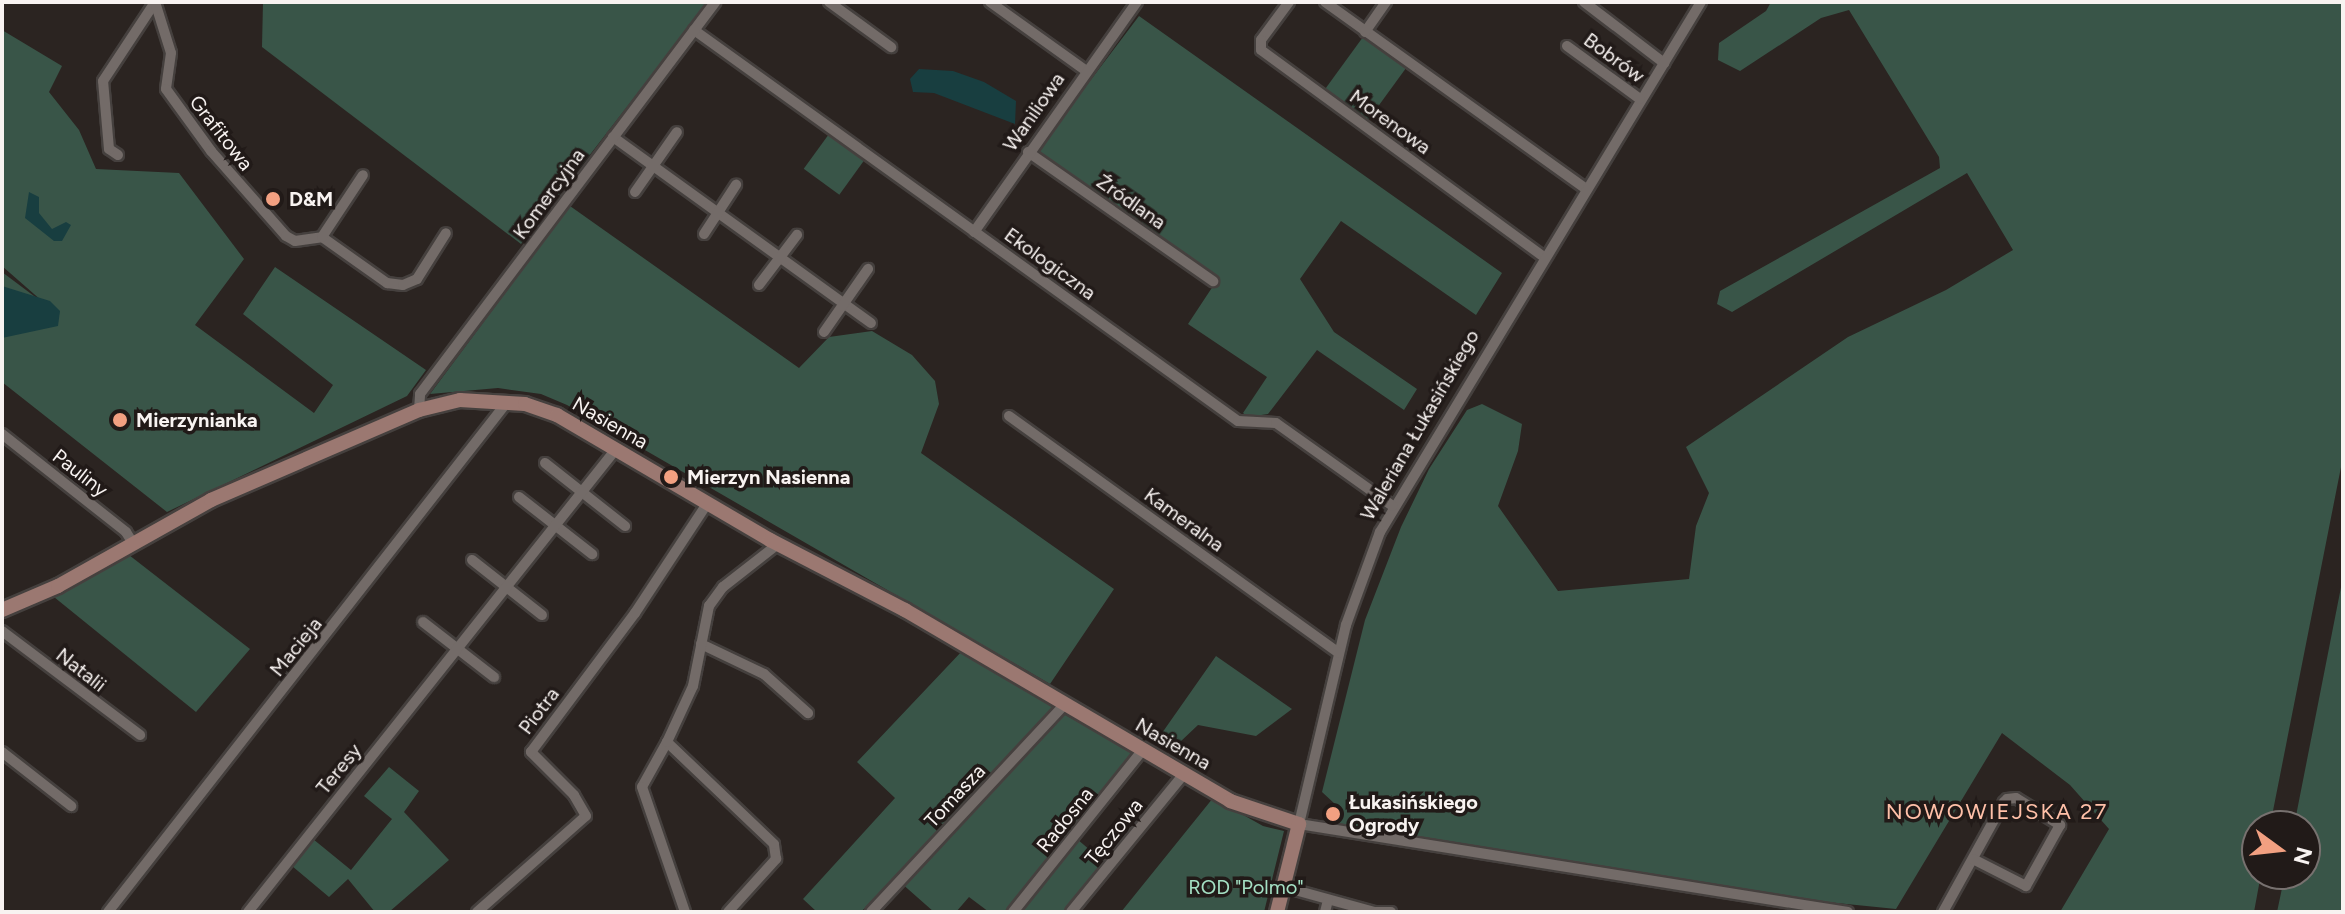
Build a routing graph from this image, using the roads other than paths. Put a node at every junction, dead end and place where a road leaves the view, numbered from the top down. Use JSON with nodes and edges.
{"nodes":[{"id":1,"x":715,"y":2,"type":"edge"},
{"id":2,"x":829,"y":2,"type":"edge"},
{"id":3,"x":990,"y":2,"type":"edge"},
{"id":4,"x":1137,"y":2,"type":"edge"},
{"id":5,"x":1289,"y":2,"type":"edge"},
{"id":6,"x":1325,"y":2,"type":"edge"},
{"id":7,"x":1386,"y":2,"type":"edge"},
{"id":8,"x":1584,"y":2,"type":"edge"},
{"id":9,"x":1701,"y":2,"type":"edge"},
{"id":10,"x":694,"y":30,"type":"junction"},
{"id":11,"x":1365,"y":32,"type":"junction"},
{"id":12,"x":1567,"y":46,"type":"dead end"},
{"id":13,"x":891,"y":47,"type":"dead end"},
{"id":14,"x":1664,"y":63,"type":"junction"},
{"id":15,"x":1085,"y":70,"type":"junction"},
{"id":16,"x":1640,"y":99,"type":"junction"},
{"id":17,"x":677,"y":132,"type":"dead end"},
{"id":18,"x":613,"y":137,"type":"junction"},
{"id":19,"x":1028,"y":152,"type":"junction"},
{"id":20,"x":118,"y":155,"type":"dead end"},
{"id":21,"x":653,"y":166,"type":"junction"},
{"id":22,"x":363,"y":175,"type":"dead end"},
{"id":23,"x":736,"y":185,"type":"dead end"},
{"id":24,"x":1586,"y":189,"type":"junction"},
{"id":25,"x":635,"y":192,"type":"dead end"},
{"id":26,"x":718,"y":212,"type":"junction"},
{"id":27,"x":974,"y":232,"type":"junction"},
{"id":28,"x":446,"y":233,"type":"dead end"},
{"id":29,"x":704,"y":234,"type":"dead end"},
{"id":30,"x":797,"y":235,"type":"dead end"},
{"id":31,"x":322,"y":237,"type":"junction"},
{"id":32,"x":780,"y":257,"type":"junction"},
{"id":33,"x":1544,"y":257,"type":"junction"},
{"id":34,"x":868,"y":269,"type":"dead end"},
{"id":35,"x":1213,"y":281,"type":"dead end"},
{"id":36,"x":759,"y":285,"type":"dead end"},
{"id":37,"x":844,"y":303,"type":"junction"},
{"id":38,"x":871,"y":323,"type":"dead end"},
{"id":39,"x":824,"y":332,"type":"dead end"},
{"id":40,"x":508,"y":401,"type":"junction"},
{"id":41,"x":419,"y":410,"type":"junction"},
{"id":42,"x":1009,"y":416,"type":"dead end"},
{"id":43,"x":2,"y":434,"type":"edge"},
{"id":44,"x":616,"y":449,"type":"junction"},
{"id":45,"x":545,"y":463,"type":"dead end"},
{"id":46,"x":582,"y":492,"type":"junction"},
{"id":47,"x":519,"y":497,"type":"dead end"},
{"id":48,"x":707,"y":504,"type":"junction"},
{"id":49,"x":1393,"y":506,"type":"junction"},
{"id":50,"x":556,"y":526,"type":"junction"},
{"id":51,"x":625,"y":526,"type":"dead end"},
{"id":52,"x":133,"y":543,"type":"junction"},
{"id":53,"x":778,"y":544,"type":"junction"},
{"id":54,"x":592,"y":554,"type":"dead end"},
{"id":55,"x":472,"y":560,"type":"dead end"},
{"id":56,"x":507,"y":588,"type":"junction"},
{"id":57,"x":2,"y":610,"type":"edge"},
{"id":58,"x":542,"y":615,"type":"dead end"},
{"id":59,"x":423,"y":622,"type":"dead end"},
{"id":60,"x":2,"y":631,"type":"edge"},
{"id":61,"x":701,"y":644,"type":"junction"},
{"id":62,"x":458,"y":649,"type":"junction"},
{"id":63,"x":1339,"y":653,"type":"junction"},
{"id":64,"x":494,"y":677,"type":"dead end"},
{"id":65,"x":1065,"y":704,"type":"junction"},
{"id":66,"x":808,"y":713,"type":"dead end"},
{"id":67,"x":140,"y":735,"type":"dead end"},
{"id":68,"x":667,"y":742,"type":"junction"},
{"id":69,"x":1143,"y":750,"type":"junction"},
{"id":70,"x":2,"y":752,"type":"edge"},
{"id":71,"x":1184,"y":774,"type":"junction"},
{"id":72,"x":71,"y":806,"type":"dead end"},
{"id":73,"x":1306,"y":825,"type":"junction"},
{"id":74,"x":1973,"y":859,"type":"junction"},
{"id":75,"x":1284,"y":887,"type":"junction"},
{"id":76,"x":1328,"y":900,"type":"junction"},
{"id":77,"x":108,"y":912,"type":"edge"},
{"id":78,"x":248,"y":912,"type":"edge"},
{"id":79,"x":477,"y":912,"type":"edge"},
{"id":80,"x":685,"y":912,"type":"edge"},
{"id":81,"x":728,"y":912,"type":"edge"},
{"id":82,"x":871,"y":912,"type":"edge"},
{"id":83,"x":1013,"y":912,"type":"edge"},
{"id":84,"x":1071,"y":912,"type":"edge"},
{"id":85,"x":1277,"y":912,"type":"edge"},
{"id":86,"x":1325,"y":912,"type":"edge"},
{"id":87,"x":1376,"y":912,"type":"edge"},
{"id":88,"x":1391,"y":912,"type":"edge"},
{"id":89,"x":1848,"y":912,"type":"edge"},
{"id":90,"x":1943,"y":912,"type":"edge"}],
"edges":[{"from":1,"to":10,"type":"street","name":"Komercyjna"},
{"from":2,"to":13,"type":"street"},
{"from":3,"to":15,"type":"street","name":"Waniliowa"},
{"from":4,"to":15,"type":"street"},
{"from":5,"to":33,"type":"street","name":"Morenowa"},
{"from":6,"to":11,"type":"street"},
{"from":7,"to":11,"type":"street"},
{"from":8,"to":14,"type":"street"},
{"from":9,"to":14,"type":"street","name":"Waleriana Łukasińskiego"},
{"from":10,"to":18,"type":"street","name":"Komercyjna"},
{"from":10,"to":27,"type":"street","name":"Ekologiczna"},
{"from":11,"to":24,"type":"street"},
{"from":12,"to":16,"type":"street","name":"Bobrów"},
{"from":14,"to":16,"type":"street","name":"Waleriana Łukasińskiego"},
{"from":15,"to":19,"type":"street","name":"Waniliowa"},
{"from":16,"to":24,"type":"street","name":"Waleriana Łukasińskiego"},
{"from":17,"to":21,"type":"street"},
{"from":18,"to":21,"type":"street"},
{"from":18,"to":41,"type":"street","name":"Komercyjna"},
{"from":19,"to":27,"type":"street","name":"Waniliowa"},
{"from":19,"to":35,"type":"street","name":"Źródlana"},
{"from":20,"to":31,"type":"street","name":"Grafitowa"},
{"from":21,"to":25,"type":"street"},
{"from":21,"to":26,"type":"street"},
{"from":22,"to":31,"type":"street"},
{"from":23,"to":26,"type":"street"},
{"from":24,"to":33,"type":"street","name":"Waleriana Łukasińskiego"},
{"from":26,"to":29,"type":"street"},
{"from":26,"to":32,"type":"street"},
{"from":27,"to":49,"type":"street","name":"Ekologiczna"},
{"from":28,"to":31,"type":"street"},
{"from":30,"to":32,"type":"street"},
{"from":32,"to":36,"type":"street"},
{"from":32,"to":37,"type":"street"},
{"from":33,"to":49,"type":"street","name":"Waleriana Łukasińskiego"},
{"from":34,"to":37,"type":"street"},
{"from":37,"to":38,"type":"street"},
{"from":37,"to":39,"type":"street"},
{"from":40,"to":41,"type":"street","name":"Nasienna"},
{"from":40,"to":44,"type":"street","name":"Nasienna"},
{"from":40,"to":77,"type":"street","name":"Macieja"},
{"from":41,"to":52,"type":"street","name":"Nasienna"},
{"from":42,"to":63,"type":"street","name":"Kameralna"},
{"from":43,"to":52,"type":"street","name":"Pauliny"},
{"from":44,"to":46,"type":"street","name":"Teresy"},
{"from":44,"to":48,"type":"street","name":"Nasienna"},
{"from":45,"to":46,"type":"street"},
{"from":46,"to":50,"type":"street","name":"Teresy"},
{"from":46,"to":51,"type":"street"},
{"from":47,"to":50,"type":"street"},
{"from":48,"to":53,"type":"street","name":"Nasienna"},
{"from":48,"to":79,"type":"street","name":"Piotra"},
{"from":49,"to":63,"type":"street","name":"Waleriana Łukasińskiego"},
{"from":50,"to":54,"type":"street"},
{"from":50,"to":56,"type":"street","name":"Teresy"},
{"from":52,"to":57,"type":"street","name":"Nasienna"},
{"from":53,"to":61,"type":"street"},
{"from":53,"to":65,"type":"street","name":"Nasienna"},
{"from":55,"to":56,"type":"street"},
{"from":56,"to":58,"type":"street"},
{"from":56,"to":62,"type":"street","name":"Teresy"},
{"from":59,"to":62,"type":"street"},
{"from":60,"to":67,"type":"street","name":"Natalii"},
{"from":61,"to":66,"type":"street"},
{"from":61,"to":68,"type":"street"},
{"from":62,"to":64,"type":"street"},
{"from":62,"to":78,"type":"street","name":"Teresy"},
{"from":63,"to":73,"type":"street","name":"Waleriana Łukasińskiego"},
{"from":65,"to":69,"type":"street","name":"Nasienna"},
{"from":65,"to":82,"type":"street","name":"Tomasza"},
{"from":68,"to":80,"type":"street"},
{"from":68,"to":81,"type":"street"},
{"from":69,"to":71,"type":"street","name":"Nasienna"},
{"from":69,"to":83,"type":"street","name":"Radosna"},
{"from":70,"to":72,"type":"street"},
{"from":71,"to":73,"type":"street","name":"Nasienna"},
{"from":71,"to":84,"type":"street","name":"Tęczowa"},
{"from":73,"to":75,"type":"street","name":"Waleriana Łukasińskiego"},
{"from":73,"to":89,"type":"street"},
{"from":74,"to":74,"type":"street"},
{"from":74,"to":90,"type":"street"},
{"from":75,"to":76,"type":"street"},
{"from":75,"to":85,"type":"street","name":"Waleriana Łukasińskiego"},
{"from":76,"to":86,"type":"street"},
{"from":76,"to":87,"type":"street"},
{"from":87,"to":88,"type":"street"}]}
